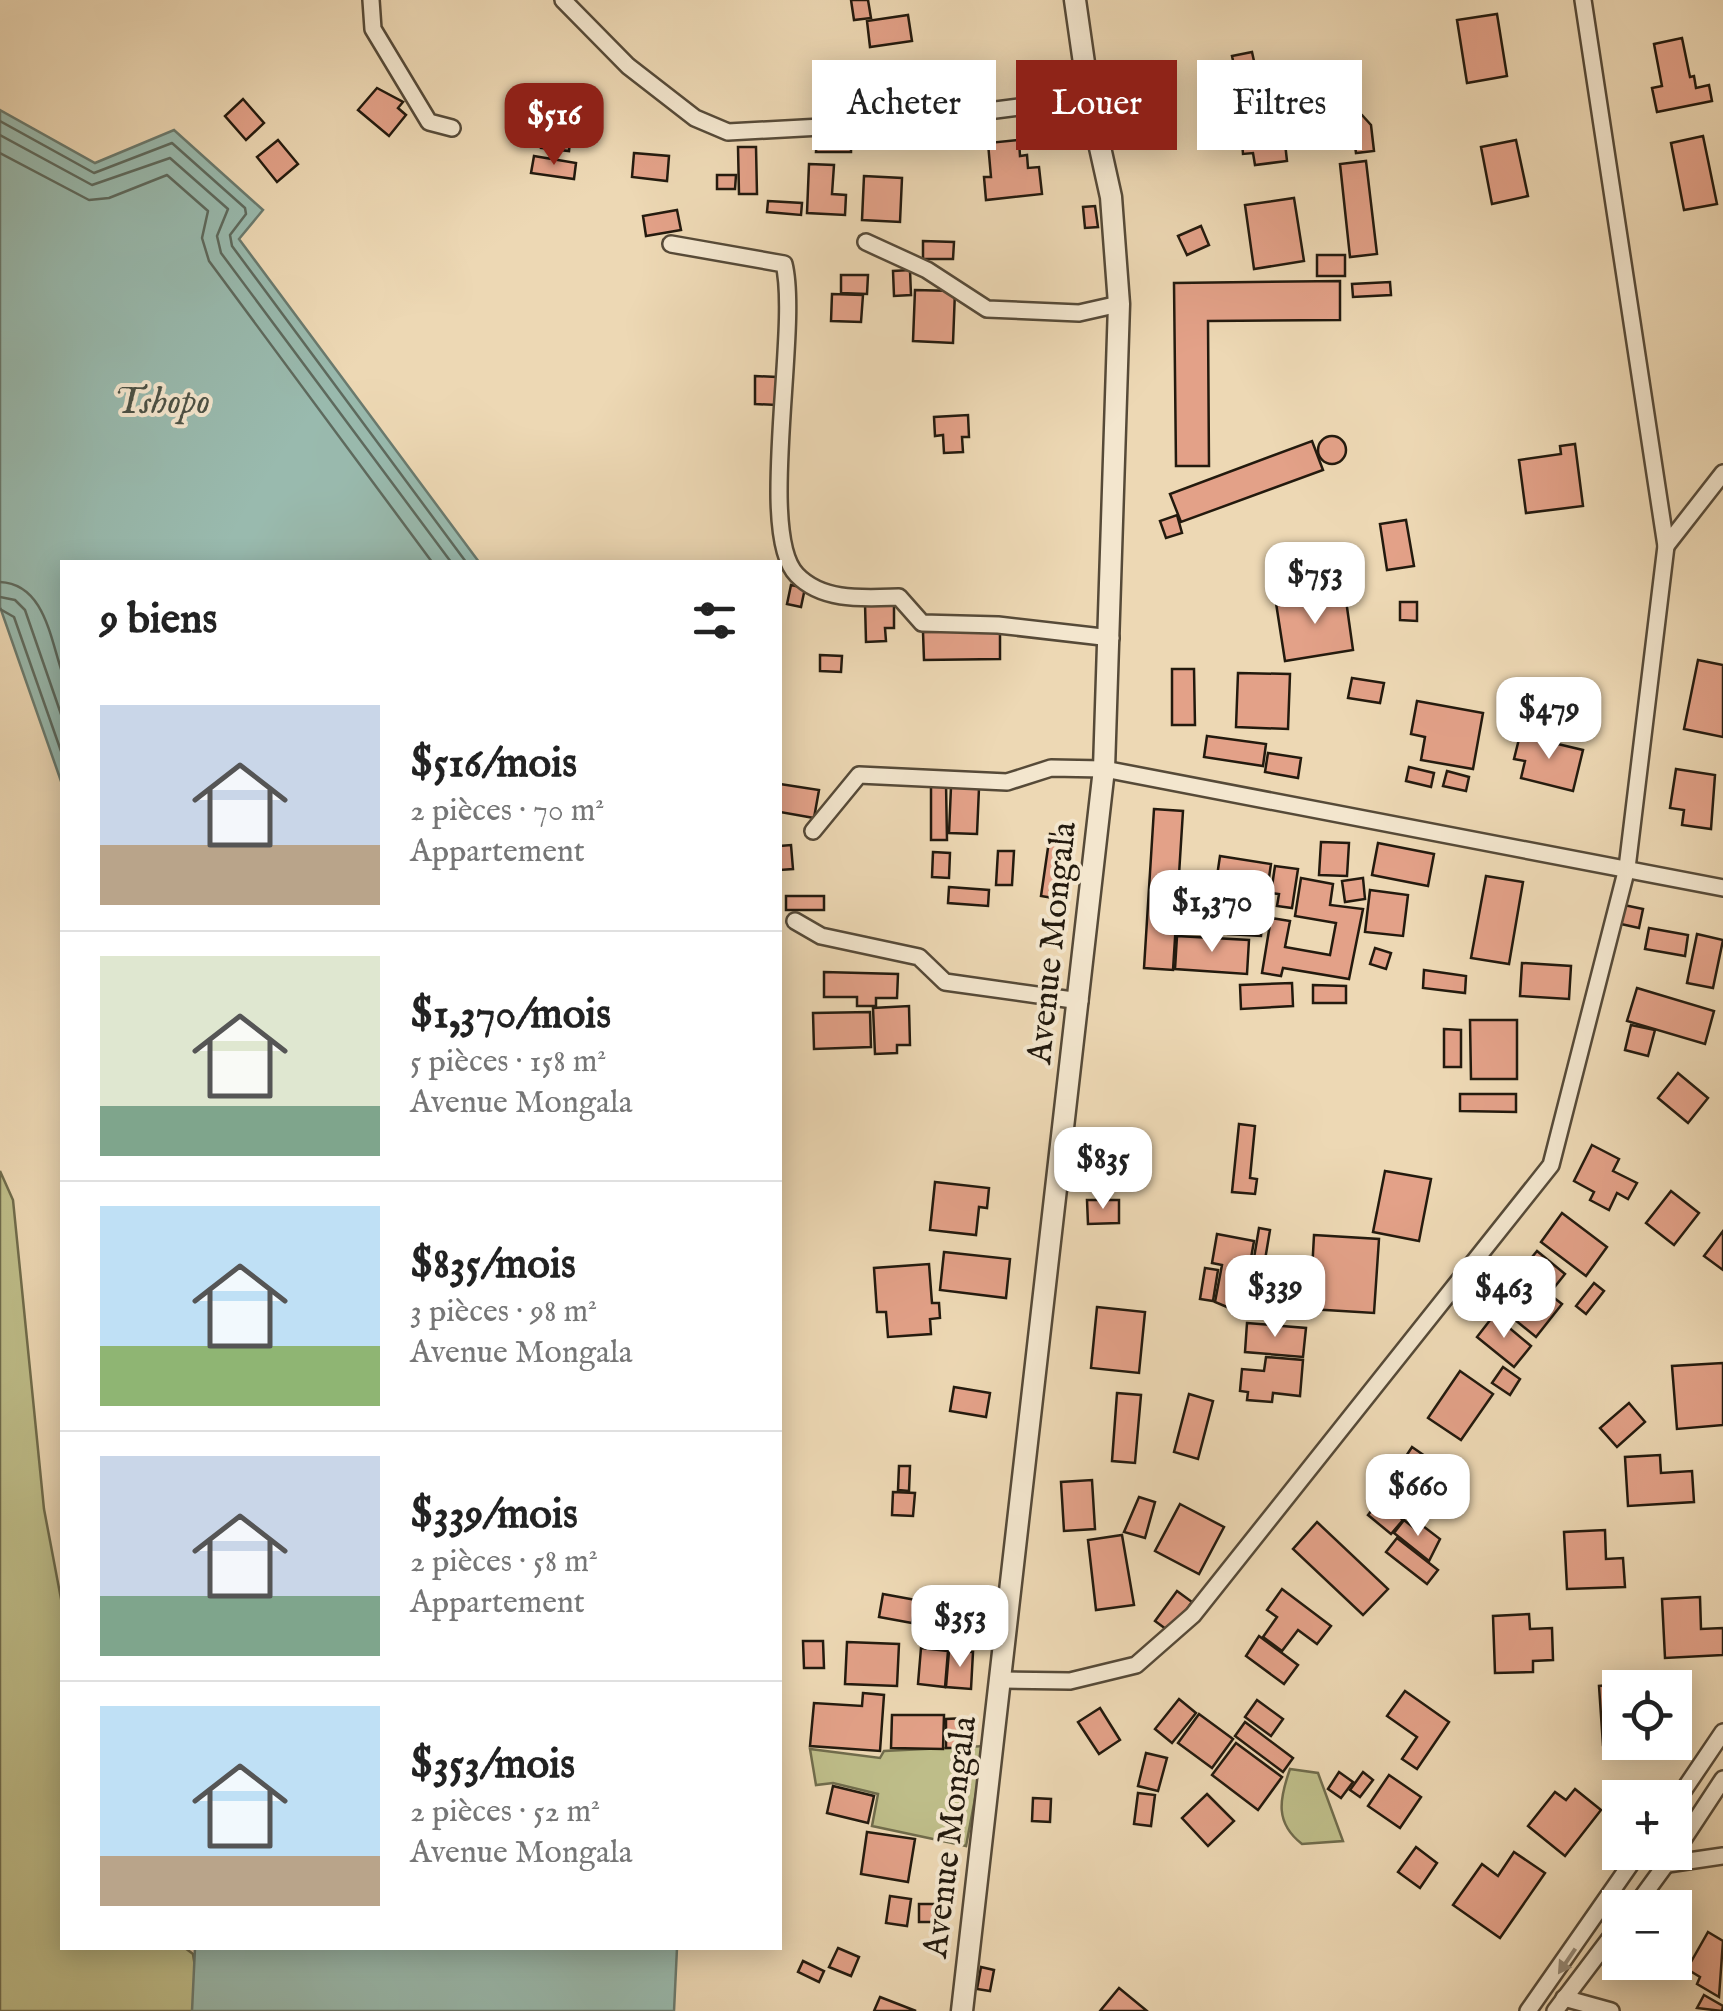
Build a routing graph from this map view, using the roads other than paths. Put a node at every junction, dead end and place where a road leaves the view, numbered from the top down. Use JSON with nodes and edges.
{"nodes":[{"id":1,"x":371,"y":0,"type":"edge"},
{"id":2,"x":563,"y":0,"type":"edge"},
{"id":3,"x":1075,"y":0,"type":"edge"},
{"id":4,"x":1583,"y":0,"type":"edge"},
{"id":5,"x":1083,"y":60,"type":"edge"},
{"id":6,"x":1016,"y":107,"type":"edge"},
{"id":7,"x":452,"y":128,"type":"dead end"},
{"id":8,"x":1100,"y":150,"type":"edge"},
{"id":9,"x":866,"y":242,"type":"dead end"},
{"id":10,"x":671,"y":244,"type":"dead end"},
{"id":11,"x":1119,"y":304,"type":"junction"},
{"id":12,"x":1723,"y":474,"type":"edge"},
{"id":13,"x":1666,"y":546,"type":"junction"},
{"id":14,"x":1110,"y":638,"type":"junction"},
{"id":15,"x":1104,"y":769,"type":"junction"},
{"id":16,"x":813,"y":831,"type":"dead end"},
{"id":17,"x":1628,"y":868,"type":"junction"},
{"id":18,"x":1723,"y":888,"type":"edge"},
{"id":19,"x":795,"y":920,"type":"dead end"},
{"id":20,"x":1080,"y":1001,"type":"junction"},
{"id":21,"x":1003,"y":1680,"type":"junction"},
{"id":22,"x":1723,"y":1732,"type":"edge"},
{"id":23,"x":1723,"y":1779,"type":"edge"},
{"id":24,"x":1691,"y":1780,"type":"edge"},
{"id":25,"x":1692,"y":1816,"type":"edge"},
{"id":26,"x":1692,"y":1856,"type":"edge"},
{"id":27,"x":1723,"y":1856,"type":"edge"},
{"id":28,"x":1628,"y":1870,"type":"edge"},
{"id":29,"x":1602,"y":1949,"type":"edge"},
{"id":30,"x":1560,"y":2005,"type":"edge"},
{"id":31,"x":962,"y":2011,"type":"edge"},
{"id":32,"x":1528,"y":2011,"type":"edge"},
{"id":33,"x":1611,"y":2011,"type":"edge"}],
"edges":[{"from":1,"to":7,"type":"street"},
{"from":2,"to":6,"type":"street"},
{"from":3,"to":5,"type":"street","name":"Avenue Mongala"},
{"from":4,"to":13,"type":"street"},
{"from":8,"to":11,"type":"street","name":"Avenue Mongala"},
{"from":9,"to":11,"type":"street"},
{"from":10,"to":14,"type":"street"},
{"from":11,"to":14,"type":"street","name":"Avenue Mongala"},
{"from":12,"to":13,"type":"street"},
{"from":13,"to":17,"type":"street"},
{"from":14,"to":15,"type":"street","name":"Avenue Mongala"},
{"from":15,"to":16,"type":"street"},
{"from":15,"to":17,"type":"street"},
{"from":15,"to":20,"type":"street","name":"Avenue Mongala"},
{"from":17,"to":18,"type":"street"},
{"from":17,"to":21,"type":"street"},
{"from":19,"to":20,"type":"street"},
{"from":20,"to":21,"type":"street","name":"Avenue Mongala"},
{"from":21,"to":31,"type":"street","name":"Avenue Mongala"},
{"from":22,"to":24,"type":"street"},
{"from":23,"to":25,"type":"street"},
{"from":26,"to":27,"type":"street"},
{"from":28,"to":32,"type":"street","one_way":true},
{"from":29,"to":30,"type":"street"},
{"from":30,"to":33,"type":"street"}]}
